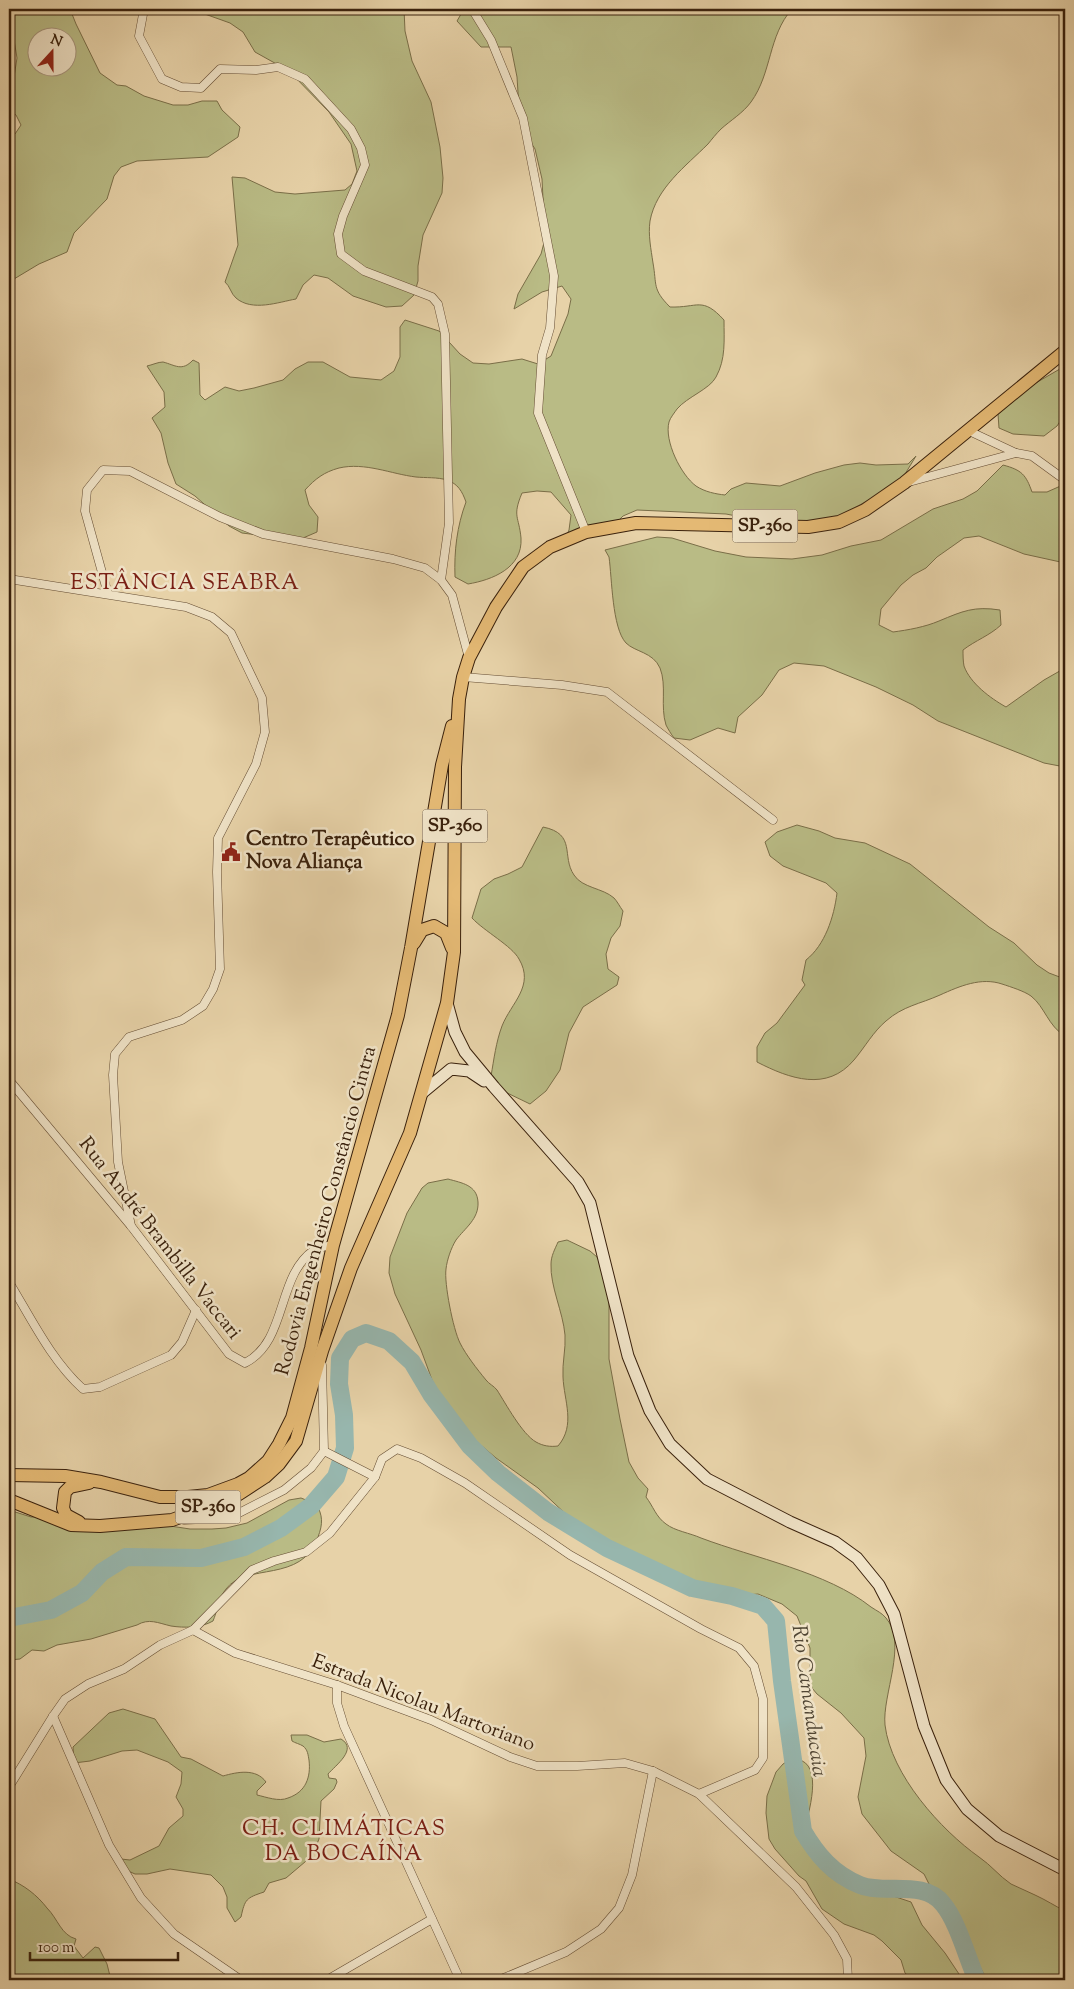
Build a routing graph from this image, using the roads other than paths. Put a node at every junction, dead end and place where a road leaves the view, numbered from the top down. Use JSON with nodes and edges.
{"nodes":[{"id":1,"x":144,"y":9,"type":"edge"},
{"id":2,"x":472,"y":9,"type":"edge"},
{"id":3,"x":1065,"y":351,"type":"edge"},
{"id":4,"x":969,"y":431,"type":"junction"},
{"id":5,"x":1016,"y":453,"type":"junction"},
{"id":6,"x":1065,"y":480,"type":"edge"},
{"id":7,"x":904,"y":483,"type":"junction"},
{"id":8,"x":586,"y":532,"type":"junction"},
{"id":9,"x":9,"y":579,"type":"edge"},
{"id":10,"x":441,"y":580,"type":"junction"},
{"id":11,"x":108,"y":594,"type":"junction"},
{"id":12,"x":468,"y":658,"type":"junction"},
{"id":13,"x":463,"y":677,"type":"junction"},
{"id":14,"x":459,"y":699,"type":"junction"},
{"id":15,"x":774,"y":820,"type":"dead end"},
{"id":16,"x":411,"y":948,"type":"junction"},
{"id":17,"x":454,"y":952,"type":"junction"},
{"id":18,"x":447,"y":1004,"type":"junction"},
{"id":19,"x":9,"y":1080,"type":"edge"},
{"id":20,"x":494,"y":1087,"type":"junction"},
{"id":21,"x":422,"y":1093,"type":"junction"},
{"id":22,"x":131,"y":1226,"type":"junction"},
{"id":23,"x":333,"y":1245,"type":"junction"},
{"id":24,"x":9,"y":1282,"type":"edge"},
{"id":25,"x":196,"y":1310,"type":"junction"},
{"id":26,"x":322,"y":1351,"type":"junction"},
{"id":27,"x":324,"y":1451,"type":"junction"},
{"id":28,"x":9,"y":1475,"type":"edge"},
{"id":29,"x":375,"y":1477,"type":"junction"},
{"id":30,"x":101,"y":1482,"type":"junction"},
{"id":31,"x":9,"y":1500,"type":"edge"},
{"id":32,"x":172,"y":1520,"type":"junction"},
{"id":33,"x":100,"y":1526,"type":"junction"},
{"id":34,"x":193,"y":1630,"type":"junction"},
{"id":35,"x":337,"y":1684,"type":"junction"},
{"id":36,"x":53,"y":1716,"type":"junction"},
{"id":37,"x":653,"y":1771,"type":"junction"},
{"id":38,"x":9,"y":1787,"type":"edge"},
{"id":39,"x":699,"y":1794,"type":"junction"},
{"id":40,"x":1065,"y":1870,"type":"edge"},
{"id":41,"x":432,"y":1920,"type":"junction"},
{"id":42,"x":241,"y":1980,"type":"edge"},
{"id":43,"x":327,"y":1980,"type":"edge"},
{"id":44,"x":460,"y":1980,"type":"edge"},
{"id":45,"x":499,"y":1980,"type":"edge"},
{"id":46,"x":848,"y":1980,"type":"edge"}],
"edges":[{"from":1,"to":10,"type":"street"},
{"from":2,"to":8,"type":"street"},
{"from":3,"to":4,"type":"main road","name":"Rodovia Engenheiro Constâncio Cintra","number":"SP-360"},
{"from":4,"to":5,"type":"street"},
{"from":4,"to":7,"type":"main road","name":"Rodovia Engenheiro Constâncio Cintra","number":"SP-360"},
{"from":5,"to":6,"type":"street"},
{"from":5,"to":7,"type":"street"},
{"from":7,"to":8,"type":"main road","name":"Rodovia Engenheiro Constâncio Cintra","number":"SP-360"},
{"from":8,"to":12,"type":"main road","name":"Rodovia Engenheiro Constâncio Cintra","number":"SP-360"},
{"from":9,"to":11,"type":"street"},
{"from":10,"to":11,"type":"street"},
{"from":10,"to":12,"type":"street"},
{"from":11,"to":22,"type":"street"},
{"from":12,"to":13,"type":"main road","name":"Rodovia Engenheiro Constâncio Cintra","number":"SP-360"},
{"from":13,"to":14,"type":"main road","name":"Rodovia Engenheiro Constâncio Cintra","number":"SP-360"},
{"from":13,"to":15,"type":"street"},
{"from":14,"to":16,"type":"main road","name":"Rodovia Engenheiro Constâncio Cintra","number":"SP-360"},
{"from":14,"to":17,"type":"main road","name":"Rodovia Engenheiro Constâncio Cintra","number":"SP-360"},
{"from":16,"to":17,"type":"main road"},
{"from":16,"to":23,"type":"main road","name":"Rodovia Engenheiro Constâncio Cintra","number":"SP-360"},
{"from":17,"to":18,"type":"main road","name":"Rodovia Engenheiro Constâncio Cintra","number":"SP-360"},
{"from":18,"to":20,"type":"main road"},
{"from":18,"to":21,"type":"main road","name":"Rodovia Engenheiro Constâncio Cintra","number":"SP-360"},
{"from":19,"to":22,"type":"street","name":"Rua André Brambilla Vaccari"},
{"from":20,"to":21,"type":"main road"},
{"from":20,"to":40,"type":"main road"},
{"from":21,"to":26,"type":"main road","name":"Rodovia Engenheiro Constâncio Cintra","number":"SP-360"},
{"from":22,"to":25,"type":"street","name":"Rua André Brambilla Vaccari"},
{"from":23,"to":25,"type":"street","name":"Rua André Brambilla Vaccari"},
{"from":23,"to":30,"type":"main road","name":"Rodovia Engenheiro Constâncio Cintra","number":"SP-360"},
{"from":24,"to":25,"type":"street"},
{"from":26,"to":27,"type":"street"},
{"from":26,"to":32,"type":"main road","name":"Rodovia Engenheiro Constâncio Cintra","number":"SP-360"},
{"from":27,"to":29,"type":"street"},
{"from":27,"to":32,"type":"street"},
{"from":28,"to":30,"type":"main road","name":"Rodovia Engenheiro Constâncio Cintra","number":"SP-360"},
{"from":29,"to":34,"type":"street"},
{"from":29,"to":39,"type":"street"},
{"from":30,"to":33,"type":"main road"},
{"from":31,"to":33,"type":"main road","name":"Rodovia Engenheiro Constâncio Cintra","number":"SP-360"},
{"from":32,"to":33,"type":"main road","name":"Rodovia Engenheiro Constâncio Cintra","number":"SP-360"},
{"from":34,"to":35,"type":"street","name":"Estrada Nicolau Martoriano"},
{"from":34,"to":36,"type":"street"},
{"from":35,"to":37,"type":"street","name":"Estrada Nicolau Martoriano"},
{"from":35,"to":41,"type":"street"},
{"from":36,"to":38,"type":"street"},
{"from":36,"to":42,"type":"street"},
{"from":37,"to":39,"type":"street","name":"Estrada Nicolau Martoriano"},
{"from":37,"to":45,"type":"street"},
{"from":39,"to":46,"type":"street","name":"Estrada Nicolau Martoriano"},
{"from":41,"to":43,"type":"street"},
{"from":41,"to":44,"type":"street"}]}
